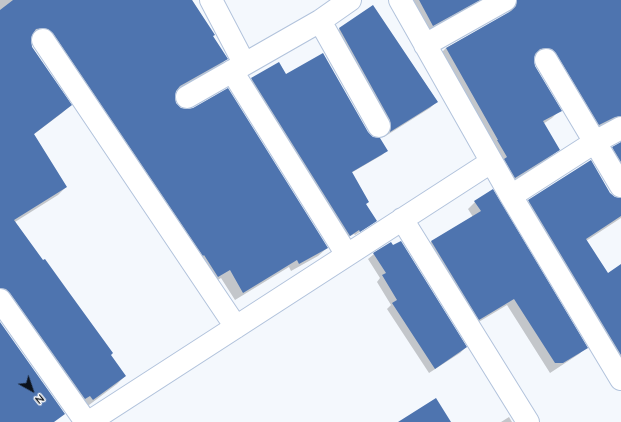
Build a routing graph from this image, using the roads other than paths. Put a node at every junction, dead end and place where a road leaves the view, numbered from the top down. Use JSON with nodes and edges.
{"nodes":[{"id":1,"x":211,"y":0,"type":"edge"},
{"id":2,"x":350,"y":0,"type":"edge"},
{"id":3,"x":400,"y":0,"type":"edge"},
{"id":4,"x":504,"y":0,"type":"edge"},
{"id":5,"x":320,"y":21,"type":"junction"},
{"id":6,"x":43,"y":40,"type":"dead end"},
{"id":7,"x":425,"y":45,"type":"junction"},
{"id":8,"x":546,"y":60,"type":"dead end"},
{"id":9,"x":238,"y":67,"type":"junction"},
{"id":10,"x":187,"y":97,"type":"dead end"},
{"id":11,"x":379,"y":126,"type":"dead end"},
{"id":12,"x":621,"y":128,"type":"edge"},
{"id":13,"x":595,"y":142,"type":"junction"},
{"id":14,"x":491,"y":162,"type":"junction"},
{"id":15,"x":621,"y":186,"type":"edge"},
{"id":16,"x":511,"y":196,"type":"junction"},
{"id":17,"x":402,"y":219,"type":"junction"},
{"id":18,"x":346,"y":255,"type":"junction"},
{"id":19,"x":0,"y":300,"type":"edge"},
{"id":20,"x":236,"y":327,"type":"junction"},
{"id":21,"x":621,"y":379,"type":"edge"},
{"id":22,"x":88,"y":422,"type":"edge"},
{"id":23,"x":528,"y":422,"type":"edge"}],
"edges":[{"from":1,"to":9,"type":"street"},
{"from":2,"to":5,"type":"street"},
{"from":3,"to":7,"type":"street"},
{"from":4,"to":7,"type":"street"},
{"from":5,"to":9,"type":"street"},
{"from":5,"to":11,"type":"street"},
{"from":6,"to":20,"type":"street"},
{"from":7,"to":14,"type":"street"},
{"from":8,"to":13,"type":"street"},
{"from":9,"to":10,"type":"street"},
{"from":9,"to":18,"type":"street"},
{"from":12,"to":13,"type":"street"},
{"from":13,"to":15,"type":"street"},
{"from":13,"to":16,"type":"street"},
{"from":14,"to":16,"type":"street"},
{"from":14,"to":17,"type":"street"},
{"from":16,"to":21,"type":"street"},
{"from":17,"to":18,"type":"street"},
{"from":17,"to":23,"type":"street"},
{"from":18,"to":20,"type":"street"},
{"from":19,"to":22,"type":"street"},
{"from":20,"to":22,"type":"street"}]}
